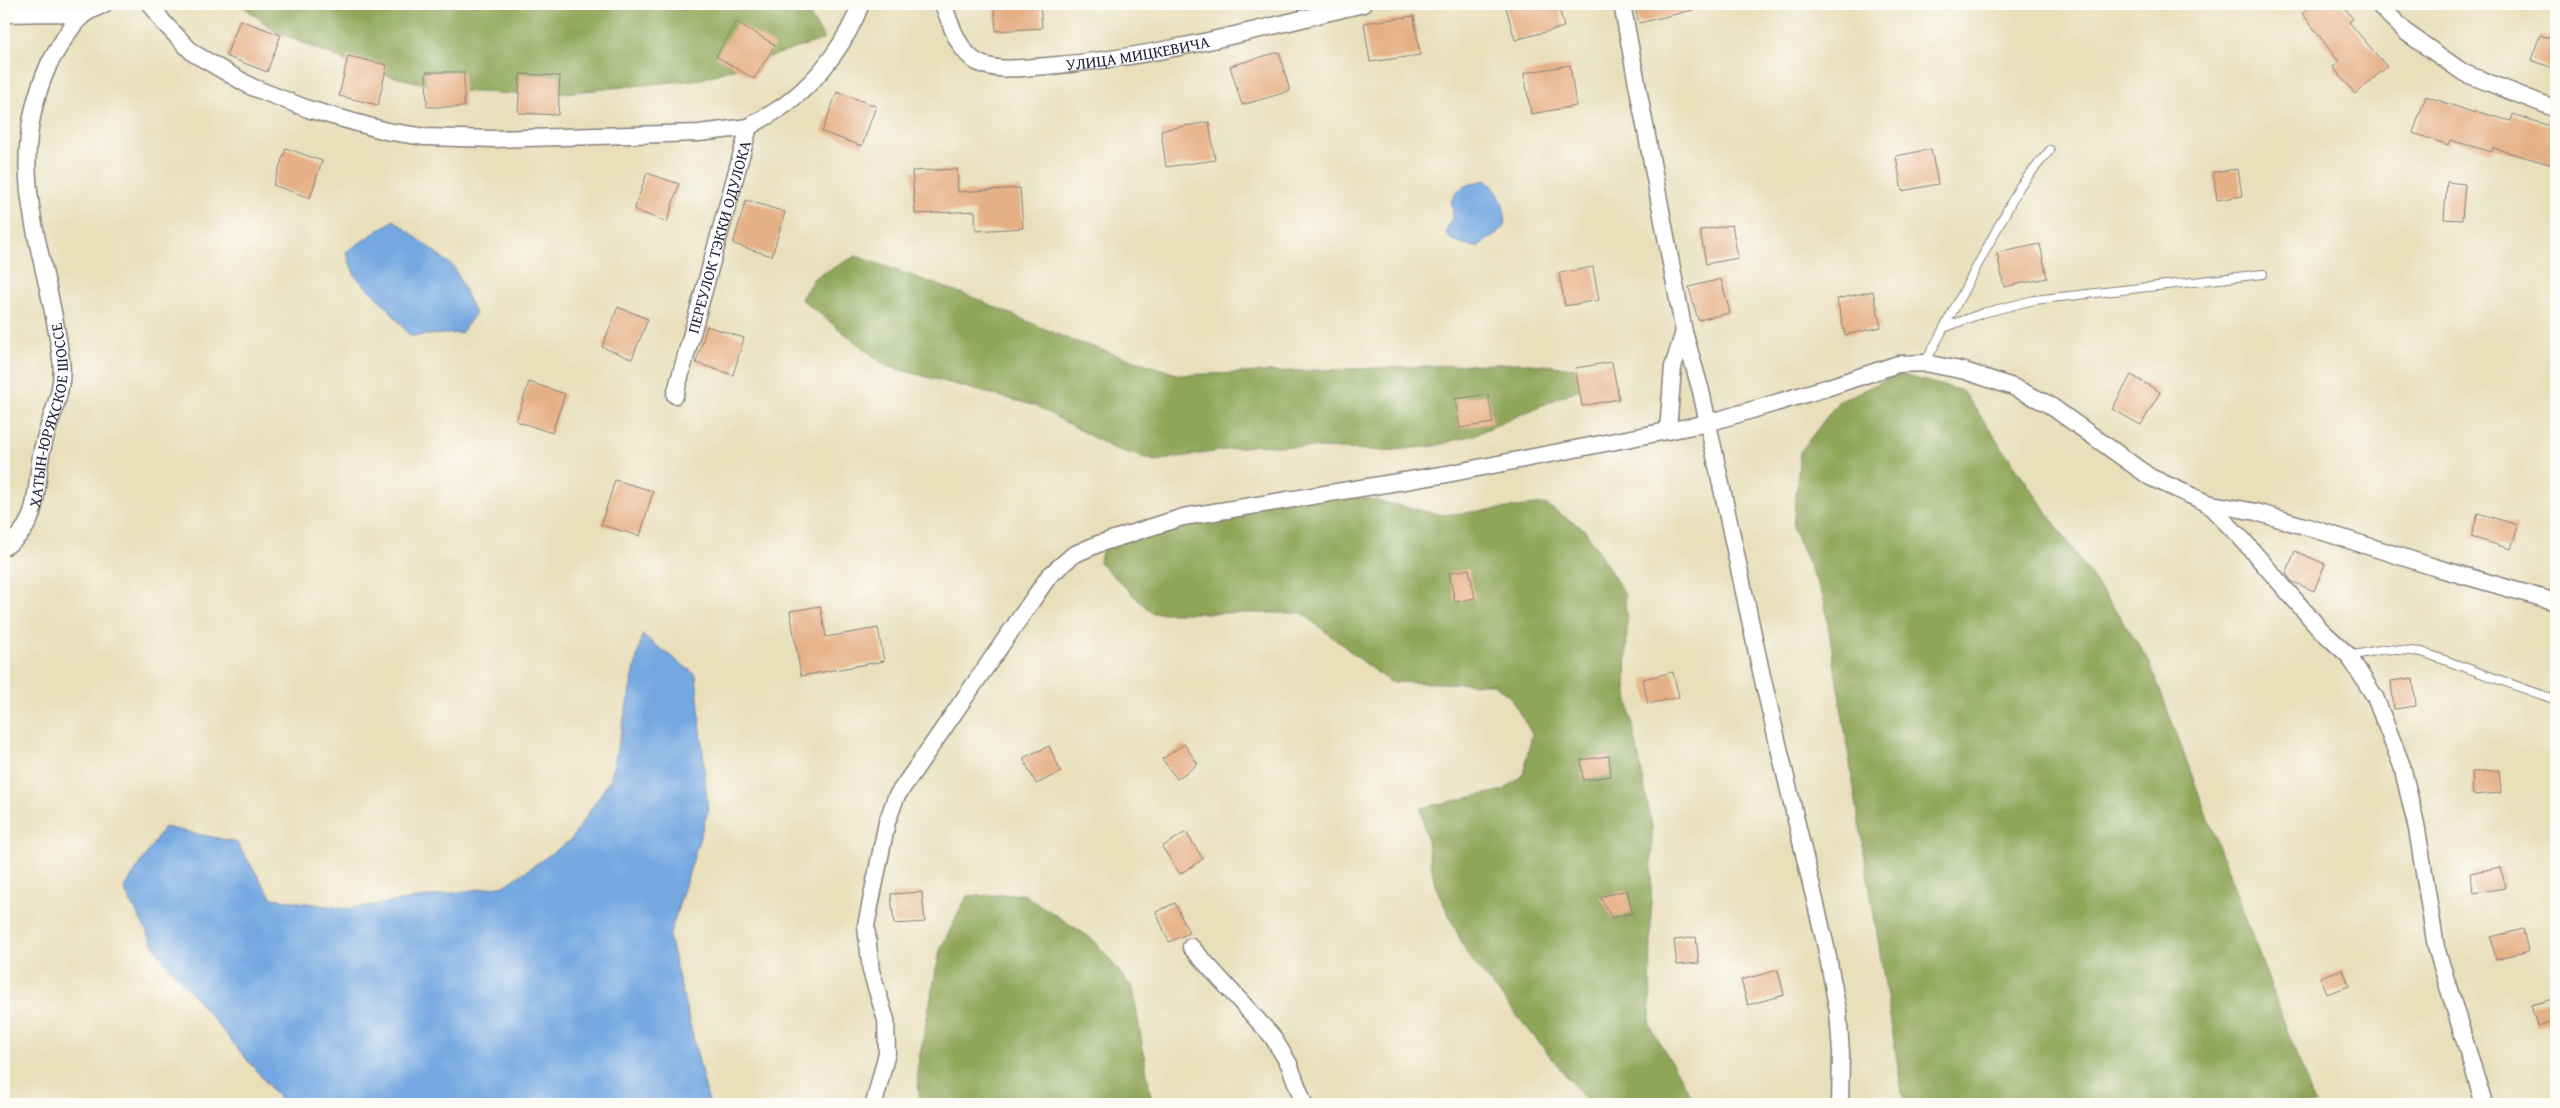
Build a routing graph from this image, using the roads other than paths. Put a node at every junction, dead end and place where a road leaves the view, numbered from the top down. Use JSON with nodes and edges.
{"nodes":[{"id":1,"x":104,"y":4,"type":"edge"},
{"id":2,"x":151,"y":4,"type":"edge"},
{"id":3,"x":861,"y":4,"type":"edge"},
{"id":4,"x":942,"y":4,"type":"edge"},
{"id":5,"x":1363,"y":4,"type":"edge"},
{"id":6,"x":1622,"y":4,"type":"edge"},
{"id":7,"x":2378,"y":4,"type":"edge"},
{"id":8,"x":4,"y":14,"type":"edge"},
{"id":9,"x":81,"y":17,"type":"junction"},
{"id":10,"x":2556,"y":109,"type":"edge"},
{"id":11,"x":749,"y":127,"type":"junction"},
{"id":12,"x":2050,"y":150,"type":"dead end"},
{"id":13,"x":2263,"y":274,"type":"dead end"},
{"id":14,"x":1946,"y":327,"type":"junction"},
{"id":15,"x":1684,"y":332,"type":"junction"},
{"id":16,"x":1925,"y":363,"type":"junction"},
{"id":17,"x":675,"y":395,"type":"dead end"},
{"id":18,"x":1708,"y":423,"type":"junction"},
{"id":19,"x":1668,"y":430,"type":"junction"},
{"id":20,"x":2207,"y":503,"type":"junction"},
{"id":21,"x":4,"y":547,"type":"edge"},
{"id":22,"x":2556,"y":602,"type":"edge"},
{"id":23,"x":2349,"y":656,"type":"junction"},
{"id":24,"x":2556,"y":700,"type":"edge"},
{"id":25,"x":1191,"y":947,"type":"dead end"},
{"id":26,"x":874,"y":1104,"type":"edge"},
{"id":27,"x":1304,"y":1104,"type":"edge"},
{"id":28,"x":1840,"y":1104,"type":"edge"},
{"id":29,"x":2484,"y":1104,"type":"edge"}],
"edges":[{"from":1,"to":9,"type":"street","name":"ХАТЫН-ЮРЯХСКОЕ ШОССЕ"},
{"from":2,"to":11,"type":"street"},
{"from":3,"to":11,"type":"street","name":"ПЕРЕУЛОК ТЭККИ ОДУЛОКА"},
{"from":4,"to":5,"type":"street","name":"УЛИЦА МИЦКЕВИЧА"},
{"from":6,"to":15,"type":"street"},
{"from":7,"to":10,"type":"street"},
{"from":8,"to":9,"type":"street"},
{"from":9,"to":21,"type":"street","name":"ХАТЫН-ЮРЯХСКОЕ ШОССЕ"},
{"from":11,"to":17,"type":"street","name":"ПЕРЕУЛОК ТЭККИ ОДУЛОКА"},
{"from":12,"to":14,"type":"lane"},
{"from":13,"to":14,"type":"lane"},
{"from":14,"to":16,"type":"lane"},
{"from":15,"to":18,"type":"street"},
{"from":15,"to":19,"type":"street"},
{"from":16,"to":18,"type":"street"},
{"from":16,"to":20,"type":"street"},
{"from":18,"to":19,"type":"street"},
{"from":18,"to":28,"type":"street"},
{"from":19,"to":26,"type":"street"},
{"from":20,"to":22,"type":"street"},
{"from":20,"to":23,"type":"street"},
{"from":23,"to":24,"type":"lane"},
{"from":23,"to":29,"type":"street"},
{"from":25,"to":27,"type":"street"}]}
